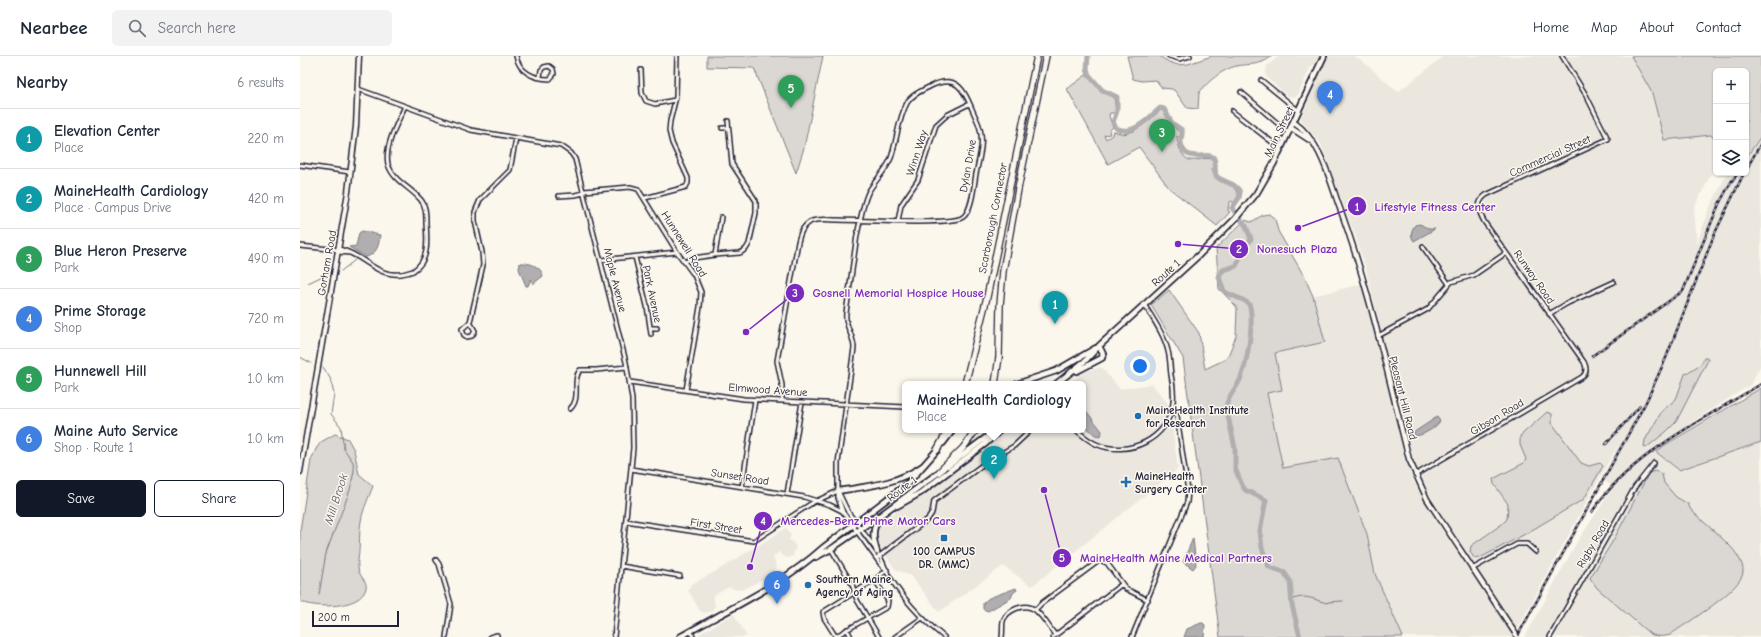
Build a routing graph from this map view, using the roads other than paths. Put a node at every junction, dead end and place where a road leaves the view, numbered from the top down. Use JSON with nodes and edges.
{"nodes":[{"id":1,"x":359,"y":56,"type":"edge"},
{"id":2,"x":516,"y":56,"type":"edge"},
{"id":3,"x":677,"y":56,"type":"edge"},
{"id":4,"x":1037,"y":56,"type":"edge"},
{"id":5,"x":1046,"y":56,"type":"edge"},
{"id":6,"x":1169,"y":56,"type":"edge"},
{"id":7,"x":1190,"y":56,"type":"edge"},
{"id":8,"x":1324,"y":56,"type":"edge"},
{"id":9,"x":1562,"y":56,"type":"edge"},
{"id":10,"x":642,"y":70,"type":"dead end"},
{"id":11,"x":540,"y":77,"type":"junction"},
{"id":12,"x":1261,"y":80,"type":"dead end"},
{"id":13,"x":358,"y":89,"type":"junction"},
{"id":14,"x":1241,"y":92,"type":"dead end"},
{"id":15,"x":676,"y":100,"type":"junction"},
{"id":16,"x":969,"y":104,"type":"junction"},
{"id":17,"x":405,"y":106,"type":"junction"},
{"id":18,"x":1232,"y":111,"type":"dead end"},
{"id":19,"x":1299,"y":111,"type":"junction"},
{"id":20,"x":728,"y":121,"type":"dead end"},
{"id":21,"x":1294,"y":122,"type":"junction"},
{"id":22,"x":722,"y":128,"type":"dead end"},
{"id":23,"x":728,"y":128,"type":"junction"},
{"id":24,"x":1290,"y":131,"type":"junction"},
{"id":25,"x":516,"y":138,"type":"junction"},
{"id":26,"x":1314,"y":144,"type":"junction"},
{"id":27,"x":1281,"y":149,"type":"junction"},
{"id":28,"x":300,"y":165,"type":"edge"},
{"id":29,"x":350,"y":172,"type":"junction"},
{"id":30,"x":584,"y":192,"type":"junction"},
{"id":31,"x":1491,"y":192,"type":"joint"},
{"id":32,"x":559,"y":196,"type":"dead end"},
{"id":33,"x":645,"y":198,"type":"junction"},
{"id":34,"x":1241,"y":211,"type":"joint"},
{"id":35,"x":721,"y":217,"type":"dead end"},
{"id":36,"x":861,"y":220,"type":"junction"},
{"id":37,"x":898,"y":221,"type":"junction"},
{"id":38,"x":300,"y":246,"type":"edge"},
{"id":39,"x":1422,"y":247,"type":"dead end"},
{"id":40,"x":338,"y":251,"type":"junction"},
{"id":41,"x":678,"y":252,"type":"junction"},
{"id":42,"x":1506,"y":252,"type":"junction"},
{"id":43,"x":715,"y":255,"type":"junction"},
{"id":44,"x":635,"y":257,"type":"junction"},
{"id":45,"x":601,"y":260,"type":"junction"},
{"id":46,"x":685,"y":262,"type":"junction"},
{"id":47,"x":1614,"y":282,"type":"dead end"},
{"id":48,"x":1449,"y":284,"type":"junction"},
{"id":49,"x":1144,"y":304,"type":"junction"},
{"id":50,"x":1549,"y":314,"type":"junction"},
{"id":51,"x":470,"y":322,"type":"junction"},
{"id":52,"x":651,"y":328,"type":"junction"},
{"id":53,"x":657,"y":328,"type":"dead end"},
{"id":54,"x":651,"y":334,"type":"dead end"},
{"id":55,"x":1378,"y":336,"type":"junction"},
{"id":56,"x":1099,"y":346,"type":"junction"},
{"id":57,"x":627,"y":367,"type":"junction"},
{"id":58,"x":1586,"y":372,"type":"joint"},
{"id":59,"x":1064,"y":378,"type":"junction"},
{"id":60,"x":966,"y":381,"type":"edge"},
{"id":61,"x":996,"y":381,"type":"edge"},
{"id":62,"x":1026,"y":381,"type":"edge"},
{"id":63,"x":1060,"y":381,"type":"edge"},
{"id":64,"x":630,"y":382,"type":"junction"},
{"id":65,"x":686,"y":390,"type":"junction"},
{"id":66,"x":755,"y":400,"type":"junction"},
{"id":67,"x":782,"y":401,"type":"junction"},
{"id":68,"x":802,"y":402,"type":"junction"},
{"id":69,"x":847,"y":404,"type":"junction"},
{"id":70,"x":902,"y":407,"type":"edge"},
{"id":71,"x":1172,"y":408,"type":"junction"},
{"id":72,"x":570,"y":409,"type":"dead end"},
{"id":73,"x":946,"y":433,"type":"edge"},
{"id":74,"x":951,"y":433,"type":"edge"},
{"id":75,"x":974,"y":433,"type":"edge"},
{"id":76,"x":992,"y":433,"type":"edge"},
{"id":77,"x":997,"y":433,"type":"edge"},
{"id":78,"x":1028,"y":433,"type":"edge"},
{"id":79,"x":1080,"y":433,"type":"edge"},
{"id":80,"x":937,"y":450,"type":"junction"},
{"id":81,"x":301,"y":454,"type":"edge"},
{"id":82,"x":931,"y":458,"type":"junction"},
{"id":83,"x":1654,"y":463,"type":"dead end"},
{"id":84,"x":631,"y":469,"type":"junction"},
{"id":85,"x":300,"y":472,"type":"edge"},
{"id":86,"x":939,"y":472,"type":"junction"},
{"id":87,"x":1415,"y":475,"type":"junction"},
{"id":88,"x":742,"y":487,"type":"junction"},
{"id":89,"x":838,"y":491,"type":"junction"},
{"id":90,"x":787,"y":494,"type":"junction"},
{"id":91,"x":828,"y":495,"type":"junction"},
{"id":92,"x":817,"y":501,"type":"junction"},
{"id":93,"x":830,"y":505,"type":"junction"},
{"id":94,"x":890,"y":509,"type":"junction"},
{"id":95,"x":843,"y":512,"type":"junction"},
{"id":96,"x":882,"y":514,"type":"junction"},
{"id":97,"x":626,"y":521,"type":"junction"},
{"id":98,"x":855,"y":525,"type":"junction"},
{"id":99,"x":859,"y":530,"type":"junction"},
{"id":100,"x":831,"y":549,"type":"junction"},
{"id":101,"x":1536,"y":552,"type":"dead end"},
{"id":102,"x":878,"y":555,"type":"junction"},
{"id":103,"x":814,"y":557,"type":"junction"},
{"id":104,"x":436,"y":560,"type":"dead end"},
{"id":105,"x":621,"y":566,"type":"junction"},
{"id":106,"x":1472,"y":569,"type":"junction"},
{"id":107,"x":886,"y":570,"type":"junction"},
{"id":108,"x":680,"y":576,"type":"dead end"},
{"id":109,"x":875,"y":580,"type":"junction"},
{"id":110,"x":1122,"y":584,"type":"junction"},
{"id":111,"x":855,"y":592,"type":"junction"},
{"id":112,"x":1148,"y":600,"type":"junction"},
{"id":113,"x":1035,"y":610,"type":"junction"},
{"id":114,"x":867,"y":618,"type":"junction"},
{"id":115,"x":922,"y":618,"type":"junction"},
{"id":116,"x":848,"y":630,"type":"junction"},
{"id":117,"x":691,"y":631,"type":"junction"},
{"id":118,"x":1516,"y":635,"type":"edge"},
{"id":119,"x":497,"y":636,"type":"edge"},
{"id":120,"x":1054,"y":636,"type":"edge"},
{"id":121,"x":446,"y":637,"type":"edge"},
{"id":122,"x":490,"y":637,"type":"edge"},
{"id":123,"x":614,"y":637,"type":"edge"},
{"id":124,"x":680,"y":637,"type":"edge"},
{"id":125,"x":693,"y":637,"type":"edge"},
{"id":126,"x":836,"y":637,"type":"edge"},
{"id":127,"x":851,"y":637,"type":"edge"},
{"id":128,"x":879,"y":637,"type":"edge"},
{"id":129,"x":895,"y":637,"type":"edge"},
{"id":130,"x":944,"y":637,"type":"edge"},
{"id":131,"x":1002,"y":637,"type":"edge"},
{"id":132,"x":1132,"y":637,"type":"edge"},
{"id":133,"x":1550,"y":637,"type":"edge"}],
"edges":[{"from":1,"to":13,"type":"street","name":"Gorham Road"},
{"from":2,"to":11,"type":"street"},
{"from":3,"to":15,"type":"street"},
{"from":4,"to":60,"type":"highway","name":"Scarborough Connector"},
{"from":5,"to":61,"type":"highway","name":"Scarborough Connector"},
{"from":6,"to":7,"type":"street"},
{"from":8,"to":19,"type":"main road","name":"Main Street"},
{"from":9,"to":31,"type":"street","name":"Commercial Street"},
{"from":10,"to":15,"type":"street"},
{"from":11,"to":11,"type":"street"},
{"from":12,"to":19,"type":"street"},
{"from":13,"to":17,"type":"street","name":"Maple Avenue"},
{"from":13,"to":29,"type":"street","name":"Gorham Road"},
{"from":14,"to":24,"type":"street"},
{"from":15,"to":33,"type":"street"},
{"from":16,"to":36,"type":"street","name":"Dylan Drive"},
{"from":16,"to":37,"type":"street","name":"Winn Way"},
{"from":16,"to":37,"type":"street","name":"Dylan Drive"},
{"from":17,"to":25,"type":"street","name":"Maple Avenue"},
{"from":17,"to":40,"type":"street"},
{"from":18,"to":27,"type":"street"},
{"from":19,"to":21,"type":"main road","name":"Main Street"},
{"from":20,"to":23,"type":"street"},
{"from":21,"to":24,"type":"main road","name":"Main Street"},
{"from":21,"to":26,"type":"street","name":"Pleasant Hill Road"},
{"from":22,"to":23,"type":"street"},
{"from":23,"to":43,"type":"street"},
{"from":24,"to":26,"type":"street","name":"Pleasant Hill Road"},
{"from":24,"to":27,"type":"main road","name":"Main Street"},
{"from":25,"to":30,"type":"street","name":"Maple Avenue"},
{"from":25,"to":51,"type":"street"},
{"from":26,"to":55,"type":"street","name":"Pleasant Hill Road"},
{"from":27,"to":34,"type":"main road","name":"Main Street"},
{"from":28,"to":29,"type":"street"},
{"from":29,"to":40,"type":"street","name":"Gorham Road"},
{"from":30,"to":32,"type":"street","name":"Hunnewell Road"},
{"from":30,"to":33,"type":"street","name":"Hunnewell Road"},
{"from":30,"to":45,"type":"street","name":"Maple Avenue"},
{"from":31,"to":42,"type":"street","name":"Runway Road"},
{"from":33,"to":41,"type":"street","name":"Hunnewell Road"},
{"from":34,"to":49,"type":"main road","name":"Route 1"},
{"from":35,"to":43,"type":"street"},
{"from":36,"to":37,"type":"street","name":"Dylan Drive"},
{"from":36,"to":67,"type":"street"},
{"from":36,"to":69,"type":"street"},
{"from":38,"to":40,"type":"street"},
{"from":39,"to":48,"type":"street"},
{"from":40,"to":81,"type":"street","name":"Gorham Road"},
{"from":41,"to":44,"type":"street"},
{"from":41,"to":46,"type":"street","name":"Hunnewell Road"},
{"from":42,"to":48,"type":"street"},
{"from":42,"to":50,"type":"street","name":"Runway Road"},
{"from":43,"to":46,"type":"street"},
{"from":44,"to":45,"type":"street"},
{"from":44,"to":52,"type":"street","name":"Park Avenue"},
{"from":45,"to":57,"type":"street","name":"Maple Avenue"},
{"from":46,"to":65,"type":"street","name":"Hunnewell Road"},
{"from":47,"to":50,"type":"street"},
{"from":48,"to":55,"type":"street"},
{"from":49,"to":56,"type":"main road","name":"Route 1"},
{"from":49,"to":71,"type":"street"},
{"from":50,"to":58,"type":"street","name":"Runway Road"},
{"from":51,"to":51,"type":"street"},
{"from":52,"to":53,"type":"street"},
{"from":52,"to":54,"type":"street","name":"Park Avenue"},
{"from":55,"to":87,"type":"street","name":"Pleasant Hill Road"},
{"from":56,"to":59,"type":"main road","name":"Route 1"},
{"from":56,"to":59,"type":"main road"},
{"from":56,"to":62,"type":"main road","name":"Route 1"},
{"from":57,"to":64,"type":"street","name":"Maple Avenue"},
{"from":57,"to":72,"type":"street"},
{"from":58,"to":87,"type":"street","name":"Gibson Road"},
{"from":59,"to":63,"type":"main road","name":"Route 1"},
{"from":64,"to":65,"type":"street","name":"Elmwood Avenue"},
{"from":64,"to":84,"type":"street","name":"Maple Avenue"},
{"from":65,"to":66,"type":"street","name":"Elmwood Avenue"},
{"from":66,"to":67,"type":"street","name":"Elmwood Avenue"},
{"from":66,"to":88,"type":"street"},
{"from":67,"to":68,"type":"street","name":"Elmwood Avenue"},
{"from":68,"to":69,"type":"street","name":"Elmwood Avenue"},
{"from":68,"to":90,"type":"street"},
{"from":69,"to":70,"type":"street","name":"Elmwood Avenue"},
{"from":69,"to":89,"type":"street"},
{"from":71,"to":79,"type":"street"},
{"from":71,"to":112,"type":"street"},
{"from":73,"to":80,"type":"highway"},
{"from":74,"to":80,"type":"main road","name":"Route 1"},
{"from":75,"to":86,"type":"highway"},
{"from":76,"to":86,"type":"main road","name":"Route 1"},
{"from":77,"to":94,"type":"main road"},
{"from":78,"to":102,"type":"street"},
{"from":80,"to":82,"type":"main road","name":"Route 1"},
{"from":81,"to":85,"type":"street","name":"Gorham Road"},
{"from":82,"to":89,"type":"main road"},
{"from":82,"to":98,"type":"main road","name":"Route 1"},
{"from":83,"to":133,"type":"street","name":"Rigby Road"},
{"from":84,"to":88,"type":"street","name":"Sunset Road"},
{"from":84,"to":97,"type":"street","name":"Maple Avenue"},
{"from":86,"to":94,"type":"main road","name":"Route 1"},
{"from":87,"to":106,"type":"street","name":"Pleasant Hill Road"},
{"from":88,"to":90,"type":"street","name":"Sunset Road"},
{"from":89,"to":91,"type":"street","name":"First Street"},
{"from":89,"to":95,"type":"street"},
{"from":89,"to":98,"type":"street"},
{"from":90,"to":92,"type":"street","name":"Sunset Road"},
{"from":91,"to":92,"type":"street","name":"First Street"},
{"from":91,"to":93,"type":"street"},
{"from":92,"to":93,"type":"street","name":"Sunset Road"},
{"from":92,"to":97,"type":"street","name":"First Street"},
{"from":93,"to":95,"type":"street","name":"Sunset Road"},
{"from":94,"to":96,"type":"main road","name":"Route 1"},
{"from":95,"to":98,"type":"street"},
{"from":96,"to":99,"type":"main road","name":"Route 1"},
{"from":96,"to":102,"type":"main road"},
{"from":97,"to":105,"type":"street","name":"Maple Avenue"},
{"from":98,"to":99,"type":"street"},
{"from":98,"to":103,"type":"main road","name":"Route 1"},
{"from":99,"to":100,"type":"main road","name":"Route 1"},
{"from":99,"to":102,"type":"street"},
{"from":99,"to":102,"type":"street"},
{"from":100,"to":103,"type":"main road","name":"Route 1"},
{"from":100,"to":111,"type":"street"},
{"from":101,"to":106,"type":"street"},
{"from":102,"to":107,"type":"street"},
{"from":103,"to":117,"type":"main road","name":"Route 1"},
{"from":104,"to":121,"type":"street"},
{"from":105,"to":108,"type":"street"},
{"from":105,"to":123,"type":"street","name":"Maple Avenue"},
{"from":106,"to":118,"type":"street","name":"Pleasant Hill Road"},
{"from":107,"to":109,"type":"street"},
{"from":107,"to":115,"type":"street"},
{"from":109,"to":111,"type":"street"},
{"from":109,"to":114,"type":"street"},
{"from":110,"to":112,"type":"street"},
{"from":110,"to":113,"type":"street"},
{"from":110,"to":120,"type":"street"},
{"from":111,"to":114,"type":"street"},
{"from":111,"to":126,"type":"street"},
{"from":112,"to":132,"type":"street"},
{"from":113,"to":120,"type":"street"},
{"from":113,"to":131,"type":"street"},
{"from":114,"to":116,"type":"street"},
{"from":114,"to":128,"type":"street"},
{"from":115,"to":129,"type":"street"},
{"from":115,"to":130,"type":"street"},
{"from":116,"to":126,"type":"street"},
{"from":116,"to":127,"type":"street"},
{"from":117,"to":124,"type":"main road","name":"Route 1"},
{"from":117,"to":125,"type":"street"},
{"from":119,"to":122,"type":"street"}]}
